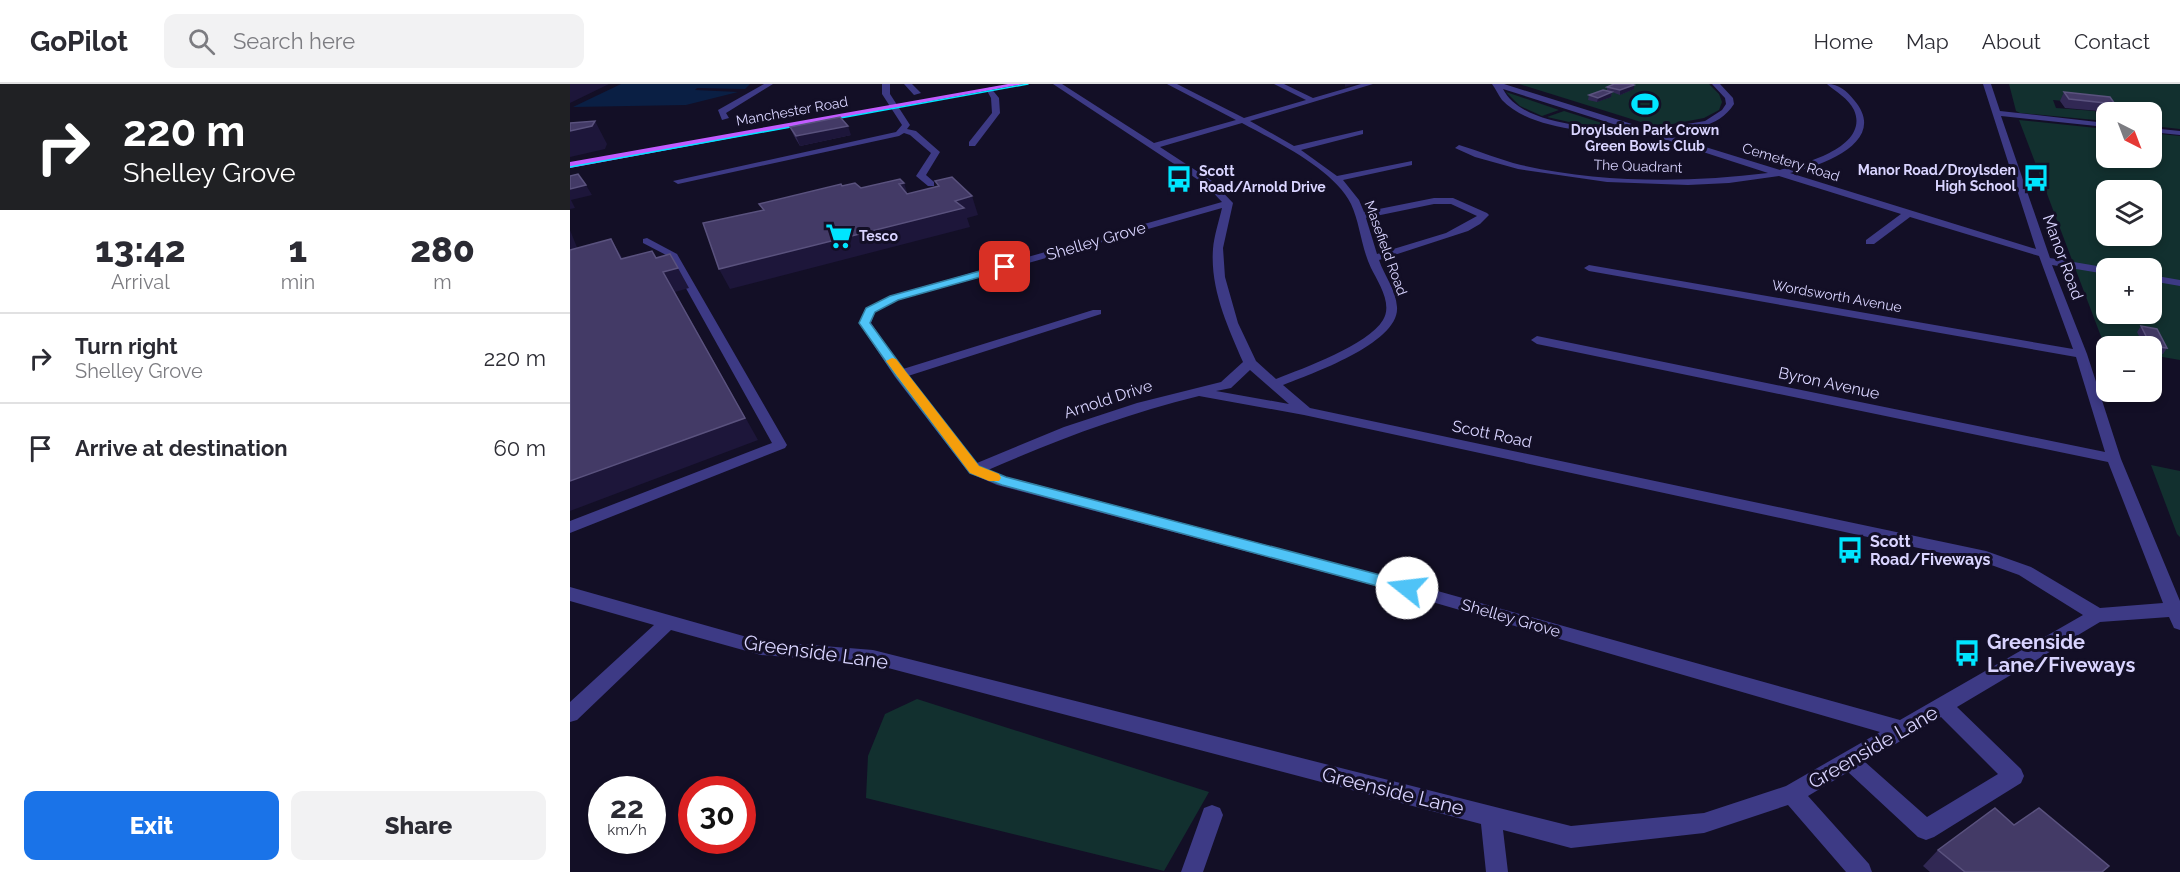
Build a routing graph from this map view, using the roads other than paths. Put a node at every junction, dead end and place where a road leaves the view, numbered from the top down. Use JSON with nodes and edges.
{"nodes":[{"id":1,"x":769,"y":84,"type":"edge"},
{"id":2,"x":886,"y":84,"type":"edge"},
{"id":3,"x":908,"y":84,"type":"edge"},
{"id":4,"x":1020,"y":84,"type":"edge"},
{"id":5,"x":1057,"y":84,"type":"edge"},
{"id":6,"x":1171,"y":84,"type":"edge"},
{"id":7,"x":1278,"y":84,"type":"edge"},
{"id":8,"x":1370,"y":84,"type":"edge"},
{"id":9,"x":1496,"y":84,"type":"edge"},
{"id":10,"x":1716,"y":84,"type":"edge"},
{"id":11,"x":1831,"y":84,"type":"edge"},
{"id":12,"x":1987,"y":84,"type":"edge"},
{"id":13,"x":990,"y":89,"type":"junction"},
{"id":14,"x":916,"y":93,"type":"dead end"},
{"id":15,"x":1312,"y":100,"type":"junction"},
{"id":16,"x":893,"y":107,"type":"junction"},
{"id":17,"x":1997,"y":113,"type":"junction"},
{"id":18,"x":725,"y":118,"type":"dead end"},
{"id":19,"x":1240,"y":121,"type":"junction"},
{"id":20,"x":2096,"y":124,"type":"edge"},
{"id":21,"x":903,"y":130,"type":"junction"},
{"id":22,"x":1648,"y":131,"type":"junction"},
{"id":23,"x":2162,"y":131,"type":"edge"},
{"id":24,"x":1360,"y":132,"type":"dead end"},
{"id":25,"x":2180,"y":133,"type":"edge"},
{"id":26,"x":972,"y":144,"type":"dead end"},
{"id":27,"x":1154,"y":146,"type":"junction"},
{"id":28,"x":1293,"y":148,"type":"junction"},
{"id":29,"x":1459,"y":148,"type":"dead end"},
{"id":30,"x":763,"y":150,"type":"dead end"},
{"id":31,"x":771,"y":162,"type":"junction"},
{"id":32,"x":1409,"y":163,"type":"dead end"},
{"id":33,"x":570,"y":165,"type":"edge"},
{"id":34,"x":1782,"y":173,"type":"junction"},
{"id":35,"x":1337,"y":178,"type":"junction"},
{"id":36,"x":678,"y":181,"type":"dead end"},
{"id":37,"x":931,"y":184,"type":"dead end"},
{"id":38,"x":1228,"y":203,"type":"junction"},
{"id":39,"x":1909,"y":213,"type":"junction"},
{"id":40,"x":1359,"y":216,"type":"junction"},
{"id":41,"x":648,"y":241,"type":"dead end"},
{"id":42,"x":1870,"y":242,"type":"dead end"},
{"id":43,"x":2044,"y":257,"type":"junction"},
{"id":44,"x":1373,"y":258,"type":"junction"},
{"id":45,"x":1589,"y":268,"type":"dead end"},
{"id":46,"x":2096,"y":268,"type":"edge"},
{"id":47,"x":2162,"y":281,"type":"edge"},
{"id":48,"x":2180,"y":283,"type":"edge"},
{"id":49,"x":1097,"y":312,"type":"dead end"},
{"id":50,"x":1537,"y":340,"type":"dead end"},
{"id":51,"x":2081,"y":354,"type":"junction"},
{"id":52,"x":1250,"y":363,"type":"junction"},
{"id":53,"x":900,"y":374,"type":"junction"},
{"id":54,"x":1275,"y":384,"type":"junction"},
{"id":55,"x":1197,"y":392,"type":"junction"},
{"id":56,"x":1305,"y":411,"type":"junction"},
{"id":57,"x":2114,"y":459,"type":"junction"},
{"id":58,"x":974,"y":470,"type":"junction"},
{"id":59,"x":570,"y":527,"type":"edge"},
{"id":60,"x":570,"y":594,"type":"edge"},
{"id":61,"x":2178,"y":614,"type":"edge"},
{"id":62,"x":2097,"y":615,"type":"junction"},
{"id":63,"x":668,"y":622,"type":"junction"},
{"id":64,"x":1942,"y":706,"type":"junction"},
{"id":65,"x":570,"y":714,"type":"edge"},
{"id":66,"x":1903,"y":730,"type":"junction"},
{"id":67,"x":1850,"y":761,"type":"junction"},
{"id":68,"x":1792,"y":794,"type":"junction"},
{"id":69,"x":1212,"y":815,"type":"dead end"},
{"id":70,"x":1491,"y":816,"type":"junction"},
{"id":71,"x":1192,"y":872,"type":"edge"},
{"id":72,"x":1497,"y":872,"type":"edge"},
{"id":73,"x":1861,"y":872,"type":"edge"}],
"edges":[{"from":1,"to":18,"type":"street"},
{"from":2,"to":16,"type":"street"},
{"from":3,"to":14,"type":"street"},
{"from":4,"to":13,"type":"main road","name":"Manchester Road"},
{"from":5,"to":27,"type":"street"},
{"from":6,"to":19,"type":"street","name":"Masefield Road"},
{"from":7,"to":15,"type":"street"},
{"from":8,"to":15,"type":"street"},
{"from":9,"to":22,"type":"street","name":"Cemetery Road"},
{"from":9,"to":22,"type":"street"},
{"from":10,"to":22,"type":"street"},
{"from":11,"to":34,"type":"street"},
{"from":12,"to":17,"type":"street","name":"Manor Road"},
{"from":13,"to":16,"type":"main road","name":"Manchester Road"},
{"from":13,"to":26,"type":"street"},
{"from":15,"to":19,"type":"street"},
{"from":16,"to":21,"type":"street"},
{"from":16,"to":33,"type":"main road","name":"Manchester Road"},
{"from":17,"to":20,"type":"street"},
{"from":17,"to":43,"type":"street","name":"Manor Road"},
{"from":19,"to":27,"type":"street"},
{"from":19,"to":28,"type":"street","name":"Masefield Road"},
{"from":21,"to":31,"type":"street"},
{"from":21,"to":37,"type":"street"},
{"from":22,"to":34,"type":"street","name":"Cemetery Road"},
{"from":23,"to":25,"type":"street"},
{"from":24,"to":28,"type":"street"},
{"from":27,"to":38,"type":"street"},
{"from":28,"to":35,"type":"street","name":"Masefield Road"},
{"from":29,"to":34,"type":"street","name":"The Quadrant"},
{"from":30,"to":31,"type":"street"},
{"from":31,"to":36,"type":"street"},
{"from":32,"to":35,"type":"street"},
{"from":34,"to":39,"type":"street","name":"Cemetery Road"},
{"from":35,"to":40,"type":"street","name":"Masefield Road"},
{"from":38,"to":52,"type":"street","name":"Scott Road"},
{"from":38,"to":53,"type":"street","name":"Shelley Grove"},
{"from":39,"to":42,"type":"street"},
{"from":39,"to":43,"type":"street","name":"Cemetery Road"},
{"from":40,"to":44,"type":"street","name":"Masefield Road"},
{"from":40,"to":44,"type":"street"},
{"from":41,"to":59,"type":"street"},
{"from":43,"to":46,"type":"street","name":"Cemetery Road"},
{"from":43,"to":51,"type":"street","name":"Manor Road"},
{"from":44,"to":54,"type":"street","name":"Masefield Road"},
{"from":45,"to":51,"type":"street","name":"Wordsworth Avenue"},
{"from":47,"to":48,"type":"street"},
{"from":49,"to":53,"type":"street"},
{"from":50,"to":57,"type":"street","name":"Byron Avenue"},
{"from":51,"to":57,"type":"street","name":"Manor Road"},
{"from":52,"to":54,"type":"street","name":"Scott Road"},
{"from":52,"to":55,"type":"street","name":"Arnold Drive"},
{"from":53,"to":58,"type":"street","name":"Shelley Grove"},
{"from":54,"to":56,"type":"street","name":"Scott Road"},
{"from":55,"to":56,"type":"street"},
{"from":55,"to":58,"type":"street","name":"Arnold Drive"},
{"from":56,"to":62,"type":"street","name":"Scott Road"},
{"from":57,"to":61,"type":"street","name":"Manor Road"},
{"from":58,"to":66,"type":"street","name":"Shelley Grove"},
{"from":60,"to":63,"type":"street","name":"Greenside Lane"},
{"from":61,"to":62,"type":"street","name":"Greenside Lane"},
{"from":62,"to":64,"type":"street","name":"Greenside Lane"},
{"from":63,"to":65,"type":"street"},
{"from":63,"to":70,"type":"street","name":"Greenside Lane"},
{"from":64,"to":66,"type":"street","name":"Greenside Lane"},
{"from":64,"to":67,"type":"street"},
{"from":66,"to":67,"type":"street","name":"Greenside Lane"},
{"from":67,"to":68,"type":"street","name":"Greenside Lane"},
{"from":68,"to":70,"type":"street","name":"Greenside Lane"},
{"from":68,"to":73,"type":"street"},
{"from":69,"to":71,"type":"street"},
{"from":70,"to":72,"type":"street"}]}
